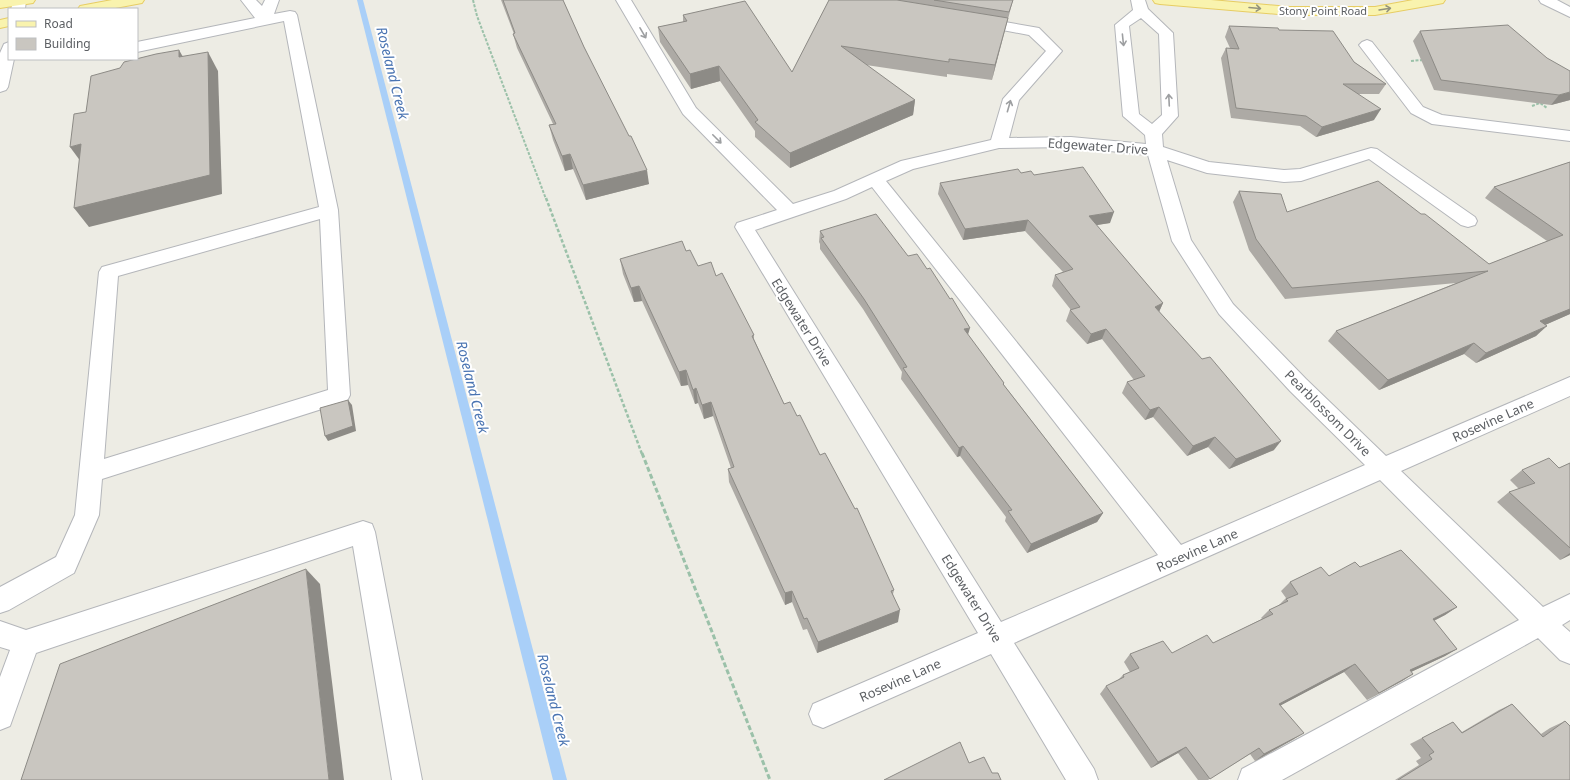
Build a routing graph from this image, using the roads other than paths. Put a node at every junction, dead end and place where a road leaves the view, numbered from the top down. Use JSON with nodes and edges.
{"nodes":[{"id":1,"x":137,"y":0,"type":"edge"},
{"id":2,"x":248,"y":0,"type":"edge"},
{"id":3,"x":272,"y":0,"type":"edge"},
{"id":4,"x":623,"y":0,"type":"edge"},
{"id":5,"x":1160,"y":0,"type":"edge"},
{"id":6,"x":1438,"y":0,"type":"edge"},
{"id":7,"x":1546,"y":0,"type":"edge"},
{"id":8,"x":22,"y":3,"type":"edge"},
{"id":9,"x":0,"y":4,"type":"edge"},
{"id":10,"x":1140,"y":6,"type":"edge"},
{"id":11,"x":92,"y":8,"type":"edge"},
{"id":12,"x":1570,"y":13,"type":"edge"},
{"id":13,"x":964,"y":19,"type":"edge"},
{"id":14,"x":264,"y":21,"type":"junction"},
{"id":15,"x":1367,"y":45,"type":"dead end"},
{"id":16,"x":138,"y":47,"type":"edge"},
{"id":17,"x":8,"y":51,"type":"edge"},
{"id":18,"x":0,"y":87,"type":"edge"},
{"id":19,"x":1570,"y":136,"type":"edge"},
{"id":20,"x":1154,"y":142,"type":"junction"},
{"id":21,"x":999,"y":144,"type":"junction"},
{"id":22,"x":875,"y":179,"type":"junction"},
{"id":23,"x":329,"y":210,"type":"junction"},
{"id":24,"x":790,"y":212,"type":"junction"},
{"id":25,"x":1468,"y":221,"type":"dead end"},
{"id":26,"x":1570,"y":386,"type":"edge"},
{"id":27,"x":1383,"y":468,"type":"junction"},
{"id":28,"x":91,"y":473,"type":"junction"},
{"id":29,"x":1177,"y":559,"type":"junction"},
{"id":30,"x":0,"y":601,"type":"edge"},
{"id":31,"x":1570,"y":606,"type":"edge"},
{"id":32,"x":1540,"y":621,"type":"junction"},
{"id":33,"x":0,"y":634,"type":"edge"},
{"id":34,"x":997,"y":638,"type":"junction"},
{"id":35,"x":26,"y":643,"type":"junction"},
{"id":36,"x":1570,"y":651,"type":"edge"},
{"id":37,"x":823,"y":714,"type":"dead end"},
{"id":38,"x":0,"y":716,"type":"edge"},
{"id":39,"x":407,"y":780,"type":"edge"},
{"id":40,"x":1083,"y":780,"type":"edge"},
{"id":41,"x":1253,"y":780,"type":"edge"}],
"edges":[{"from":1,"to":11,"type":"main road"},
{"from":2,"to":14,"type":"street"},
{"from":3,"to":14,"type":"street"},
{"from":4,"to":24,"type":"street","one_way":true},
{"from":5,"to":6,"type":"main road","name":"Stony Point Road","one_way":true},
{"from":7,"to":12,"type":"street"},
{"from":8,"to":9,"type":"main road"},
{"from":20,"to":10,"type":"street","one_way":true},
{"from":10,"to":20,"type":"street","one_way":true},
{"from":21,"to":13,"type":"street","one_way":true},
{"from":14,"to":16,"type":"street"},
{"from":14,"to":23,"type":"street"},
{"from":15,"to":19,"type":"street"},
{"from":17,"to":18,"type":"street"},
{"from":20,"to":21,"type":"street","name":"Edgewater Drive"},
{"from":20,"to":25,"type":"street"},
{"from":20,"to":27,"type":"street","name":"Pearblossom Drive"},
{"from":21,"to":22,"type":"street","name":"Edgewater Drive"},
{"from":22,"to":24,"type":"street","name":"Edgewater Drive"},
{"from":22,"to":29,"type":"street"},
{"from":23,"to":28,"type":"street"},
{"from":23,"to":28,"type":"street"},
{"from":24,"to":34,"type":"street","name":"Edgewater Drive"},
{"from":26,"to":27,"type":"street","name":"Rosevine Lane"},
{"from":27,"to":29,"type":"street","name":"Rosevine Lane"},
{"from":27,"to":32,"type":"street","name":"Pearblossom Drive"},
{"from":28,"to":30,"type":"street"},
{"from":29,"to":34,"type":"street","name":"Rosevine Lane"},
{"from":31,"to":32,"type":"street"},
{"from":32,"to":36,"type":"street","name":"Pearblossom Drive"},
{"from":32,"to":41,"type":"street"},
{"from":33,"to":35,"type":"street"},
{"from":34,"to":37,"type":"street","name":"Rosevine Lane"},
{"from":34,"to":40,"type":"street","name":"Edgewater Drive"},
{"from":35,"to":38,"type":"street"},
{"from":35,"to":39,"type":"street"}]}
